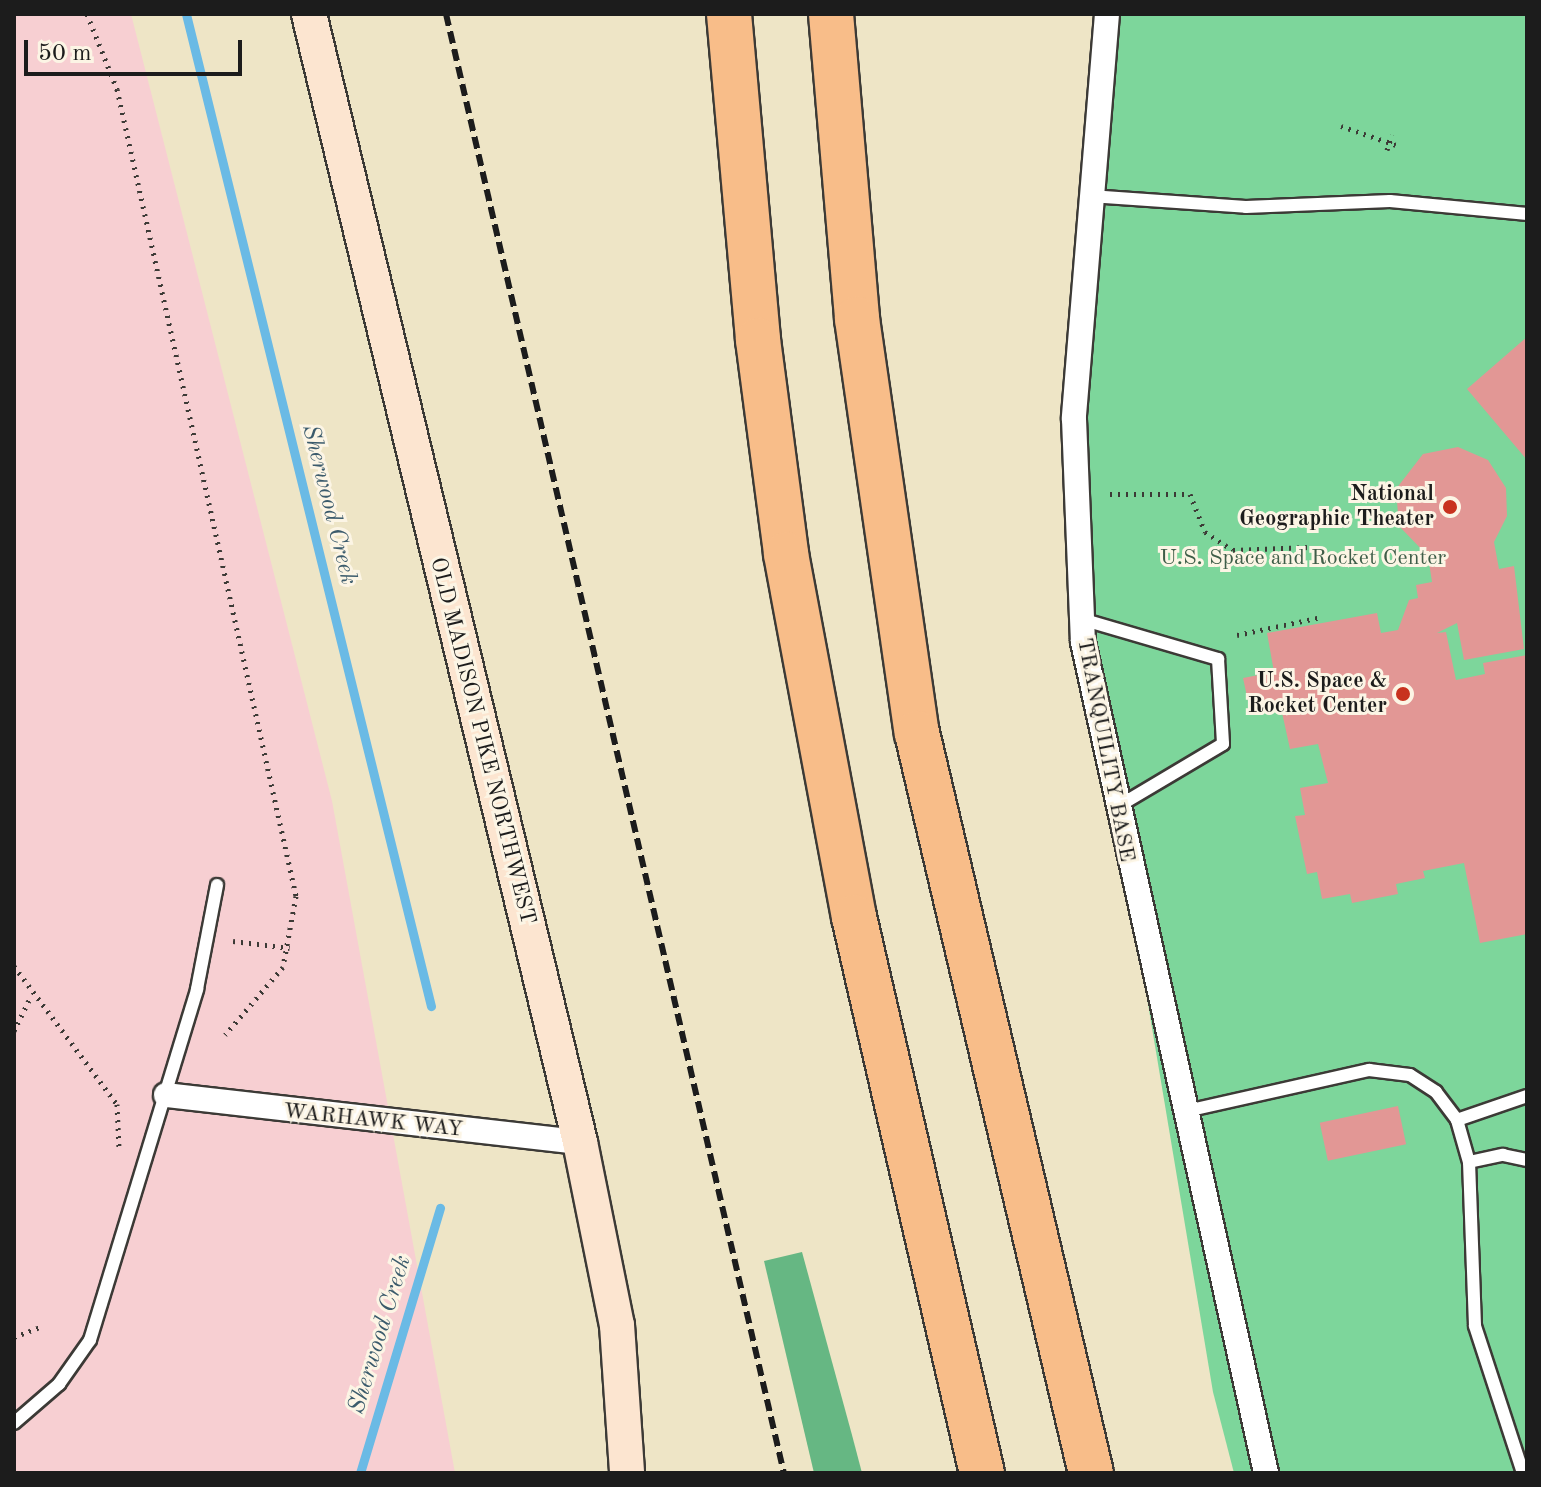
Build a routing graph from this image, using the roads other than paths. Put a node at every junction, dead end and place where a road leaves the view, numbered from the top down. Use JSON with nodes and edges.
{"nodes":[{"id":1,"x":309,"y":14,"type":"edge"},
{"id":2,"x":729,"y":14,"type":"edge"},
{"id":3,"x":831,"y":14,"type":"edge"},
{"id":4,"x":1107,"y":14,"type":"edge"},
{"id":5,"x":1090,"y":196,"type":"junction"},
{"id":6,"x":1527,"y":214,"type":"edge"},
{"id":7,"x":1081,"y":619,"type":"junction"},
{"id":8,"x":1114,"y":808,"type":"junction"},
{"id":9,"x":217,"y":885,"type":"dead end"},
{"id":10,"x":166,"y":1095,"type":"junction"},
{"id":11,"x":1527,"y":1096,"type":"edge"},
{"id":12,"x":1182,"y":1112,"type":"junction"},
{"id":13,"x":1457,"y":1120,"type":"junction"},
{"id":14,"x":580,"y":1142,"type":"junction"},
{"id":15,"x":1527,"y":1160,"type":"edge"},
{"id":16,"x":1469,"y":1162,"type":"junction"},
{"id":17,"x":14,"y":1423,"type":"edge"},
{"id":18,"x":627,"y":1473,"type":"edge"},
{"id":19,"x":982,"y":1473,"type":"edge"},
{"id":20,"x":1091,"y":1473,"type":"edge"},
{"id":21,"x":1266,"y":1473,"type":"edge"},
{"id":22,"x":1523,"y":1473,"type":"edge"}],
"edges":[{"from":1,"to":14,"type":"main road","name":"OLD MADISON PIKE NORTHWEST"},
{"from":2,"to":19,"type":"highway"},
{"from":3,"to":20,"type":"highway"},
{"from":4,"to":5,"type":"street","name":"TRANQUILITY BASE"},
{"from":5,"to":6,"type":"lane"},
{"from":5,"to":7,"type":"street","name":"TRANQUILITY BASE"},
{"from":7,"to":8,"type":"street","name":"TRANQUILITY BASE"},
{"from":7,"to":8,"type":"lane"},
{"from":8,"to":12,"type":"street","name":"TRANQUILITY BASE"},
{"from":9,"to":10,"type":"lane"},
{"from":10,"to":14,"type":"street","name":"WARHAWK WAY"},
{"from":10,"to":17,"type":"lane"},
{"from":11,"to":13,"type":"lane"},
{"from":12,"to":13,"type":"lane"},
{"from":12,"to":21,"type":"street","name":"TRANQUILITY BASE"},
{"from":13,"to":16,"type":"lane"},
{"from":14,"to":18,"type":"main road","name":"OLD MADISON PIKE NORTHWEST"},
{"from":15,"to":16,"type":"lane"},
{"from":16,"to":22,"type":"lane"}]}
